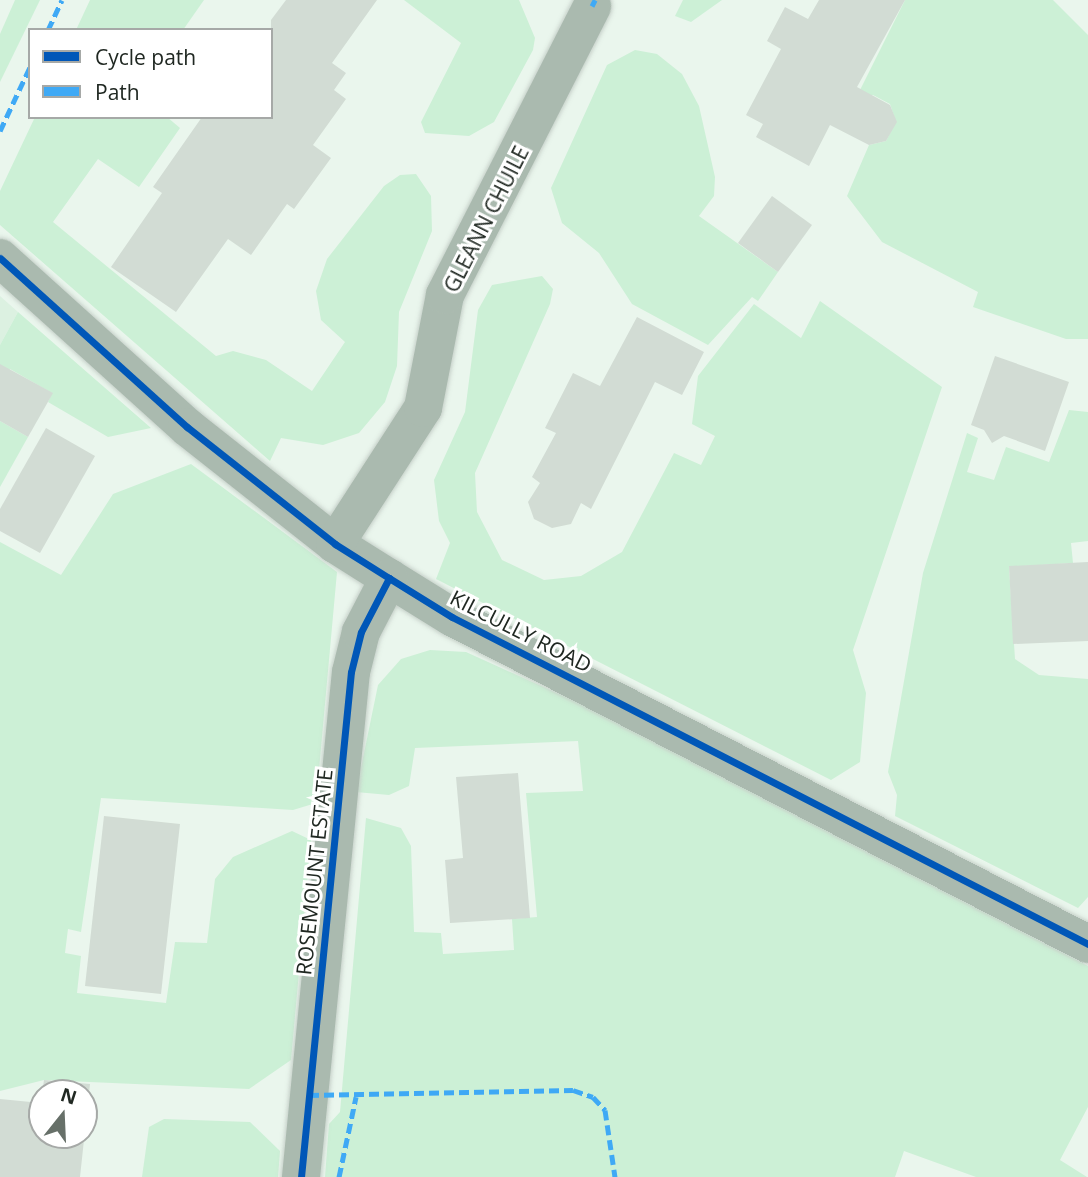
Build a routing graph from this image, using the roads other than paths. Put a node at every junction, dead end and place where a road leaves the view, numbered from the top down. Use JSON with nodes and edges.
{"nodes":[{"id":1,"x":592,"y":6,"type":"dead end"},
{"id":2,"x":0,"y":258,"type":"edge"},
{"id":3,"x":335,"y":544,"type":"junction"},
{"id":4,"x":388,"y":578,"type":"junction"},
{"id":5,"x":1088,"y":944,"type":"edge"},
{"id":6,"x":301,"y":1177,"type":"edge"}],
"edges":[{"from":1,"to":3,"type":"street","name":"GLEANN CHUILE"},
{"from":2,"to":3,"type":"street","name":"KILCULLY ROAD"},
{"from":3,"to":4,"type":"street","name":"KILCULLY ROAD"},
{"from":4,"to":5,"type":"street","name":"KILCULLY ROAD"},
{"from":4,"to":6,"type":"street","name":"ROSEMOUNT ESTATE"}]}
